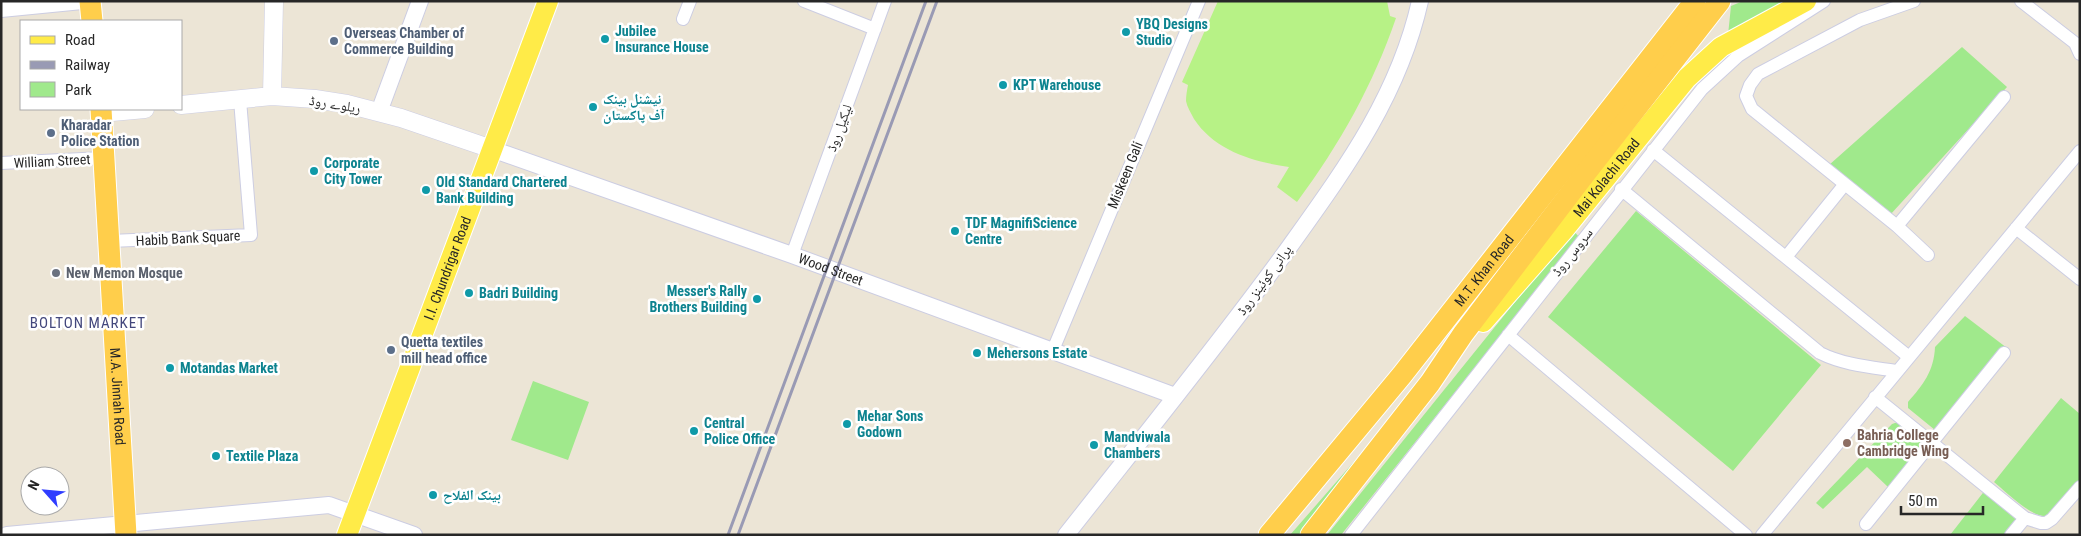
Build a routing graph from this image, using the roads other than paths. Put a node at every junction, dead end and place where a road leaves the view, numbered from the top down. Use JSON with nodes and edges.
{"nodes":[{"id":1,"x":82,"y":1,"type":"edge"},
{"id":2,"x":90,"y":1,"type":"edge"},
{"id":3,"x":274,"y":1,"type":"edge"},
{"id":4,"x":420,"y":1,"type":"edge"},
{"id":5,"x":538,"y":1,"type":"edge"},
{"id":6,"x":548,"y":1,"type":"edge"},
{"id":7,"x":690,"y":1,"type":"edge"},
{"id":8,"x":804,"y":1,"type":"edge"},
{"id":9,"x":885,"y":1,"type":"edge"},
{"id":10,"x":1199,"y":1,"type":"edge"},
{"id":11,"x":1420,"y":1,"type":"edge"},
{"id":12,"x":1700,"y":1,"type":"edge"},
{"id":13,"x":1720,"y":1,"type":"edge"},
{"id":14,"x":1806,"y":1,"type":"edge"},
{"id":15,"x":1824,"y":1,"type":"edge"},
{"id":16,"x":1914,"y":1,"type":"edge"},
{"id":17,"x":2021,"y":1,"type":"edge"},
{"id":18,"x":1689,"y":9,"type":"edge"},
{"id":19,"x":1,"y":10,"type":"edge"},
{"id":20,"x":683,"y":19,"type":"dead end"},
{"id":21,"x":92,"y":20,"type":"edge"},
{"id":22,"x":875,"y":29,"type":"junction"},
{"id":23,"x":2080,"y":54,"type":"edge"},
{"id":24,"x":272,"y":96,"type":"junction"},
{"id":25,"x":2004,"y":97,"type":"dead end"},
{"id":26,"x":240,"y":100,"type":"junction"},
{"id":27,"x":182,"y":106,"type":"edge"},
{"id":28,"x":123,"y":110,"type":"edge"},
{"id":29,"x":101,"y":111,"type":"edge"},
{"id":30,"x":379,"y":112,"type":"junction"},
{"id":31,"x":488,"y":148,"type":"junction"},
{"id":32,"x":1653,"y":150,"type":"junction"},
{"id":33,"x":2080,"y":151,"type":"edge"},
{"id":34,"x":103,"y":158,"type":"junction"},
{"id":35,"x":1,"y":163,"type":"edge"},
{"id":36,"x":1845,"y":184,"type":"junction"},
{"id":37,"x":1622,"y":189,"type":"junction"},
{"id":38,"x":1585,"y":220,"type":"junction"},
{"id":39,"x":1897,"y":226,"type":"junction"},
{"id":40,"x":2016,"y":228,"type":"junction"},
{"id":41,"x":110,"y":241,"type":"junction"},
{"id":42,"x":792,"y":255,"type":"junction"},
{"id":43,"x":1928,"y":255,"type":"dead end"},
{"id":44,"x":1786,"y":257,"type":"junction"},
{"id":45,"x":2080,"y":279,"type":"edge"},
{"id":46,"x":1508,"y":335,"type":"junction"},
{"id":47,"x":1053,"y":350,"type":"junction"},
{"id":48,"x":2004,"y":353,"type":"dead end"},
{"id":49,"x":1909,"y":357,"type":"junction"},
{"id":50,"x":1897,"y":371,"type":"junction"},
{"id":51,"x":1430,"y":383,"type":"junction"},
{"id":52,"x":1393,"y":386,"type":"junction"},
{"id":53,"x":1175,"y":396,"type":"junction"},
{"id":54,"x":1876,"y":397,"type":"junction"},
{"id":55,"x":1932,"y":443,"type":"junction"},
{"id":56,"x":2080,"y":487,"type":"edge"},
{"id":57,"x":351,"y":512,"type":"junction"},
{"id":58,"x":2025,"y":518,"type":"junction"},
{"id":59,"x":1866,"y":524,"type":"dead end"},
{"id":60,"x":126,"y":529,"type":"edge"},
{"id":61,"x":7,"y":535,"type":"edge"},
{"id":62,"x":337,"y":535,"type":"edge"},
{"id":63,"x":347,"y":535,"type":"edge"},
{"id":64,"x":414,"y":535,"type":"edge"},
{"id":65,"x":1066,"y":535,"type":"edge"},
{"id":66,"x":1269,"y":535,"type":"edge"},
{"id":67,"x":1285,"y":535,"type":"edge"},
{"id":68,"x":1310,"y":535,"type":"edge"},
{"id":69,"x":1351,"y":535,"type":"edge"},
{"id":70,"x":1746,"y":535,"type":"edge"},
{"id":71,"x":1762,"y":535,"type":"edge"},
{"id":72,"x":2011,"y":535,"type":"edge"}],
"edges":[{"from":1,"to":19,"type":"street"},
{"from":2,"to":21,"type":"highway"},
{"from":3,"to":24,"type":"main road"},
{"from":4,"to":30,"type":"street"},
{"from":5,"to":31,"type":"main road","name":"I.I. Chundrigar Road"},
{"from":6,"to":31,"type":"main road","name":"I.I. Chundrigar Road"},
{"from":7,"to":20,"type":"street"},
{"from":8,"to":22,"type":"street"},
{"from":9,"to":22,"type":"street","name":"لیکیل روڈ"},
{"from":10,"to":47,"type":"street","name":"Miskeen Gali"},
{"from":11,"to":53,"type":"street","name":"پرانی کوئینز روڈ"},
{"from":12,"to":18,"type":"main road"},
{"from":13,"to":51,"type":"highway","name":"M.T. Khan Road"},
{"from":14,"to":38,"type":"main road","name":"Mai Kolachi Road"},
{"from":15,"to":32,"type":"street","name":"سروس روڈ"},
{"from":16,"to":36,"type":"street"},
{"from":17,"to":23,"type":"street"},
{"from":18,"to":52,"type":"highway","name":"M.T. Khan Road"},
{"from":22,"to":42,"type":"street","name":"لیکیل روڈ"},
{"from":24,"to":26,"type":"main road","name":"ریلوے روڈ"},
{"from":24,"to":30,"type":"main road","name":"ریلوے روڈ"},
{"from":25,"to":39,"type":"street"},
{"from":26,"to":27,"type":"main road","name":"ریلوے روڈ"},
{"from":26,"to":41,"type":"street","name":"Habib Bank Square"},
{"from":28,"to":29,"type":"main road"},
{"from":29,"to":34,"type":"highway","name":"M.A. Jinnah Road"},
{"from":30,"to":31,"type":"main road","name":"ریلوے روڈ"},
{"from":31,"to":42,"type":"street","name":"Wood Street"},
{"from":31,"to":57,"type":"main road","name":"I.I. Chundrigar Road"},
{"from":32,"to":37,"type":"street","name":"سروس روڈ"},
{"from":32,"to":44,"type":"street"},
{"from":33,"to":40,"type":"street"},
{"from":34,"to":35,"type":"street","name":"William Street"},
{"from":34,"to":41,"type":"highway","name":"M.A. Jinnah Road"},
{"from":36,"to":39,"type":"street"},
{"from":36,"to":44,"type":"street"},
{"from":37,"to":38,"type":"street","name":"سروس روڈ"},
{"from":37,"to":50,"type":"street"},
{"from":38,"to":46,"type":"street","name":"سروس روڈ"},
{"from":38,"to":51,"type":"main road","name":"Mai Kolachi Road"},
{"from":39,"to":43,"type":"street"},
{"from":40,"to":45,"type":"street"},
{"from":40,"to":49,"type":"street"},
{"from":41,"to":60,"type":"highway","name":"M.A. Jinnah Road"},
{"from":42,"to":47,"type":"street","name":"Wood Street"},
{"from":44,"to":49,"type":"street"},
{"from":46,"to":69,"type":"street","name":"سروس روڈ"},
{"from":46,"to":70,"type":"street"},
{"from":47,"to":53,"type":"street","name":"Wood Street"},
{"from":48,"to":55,"type":"street"},
{"from":49,"to":50,"type":"street"},
{"from":50,"to":54,"type":"street"},
{"from":51,"to":68,"type":"highway","name":"M.T. Khan Road"},
{"from":52,"to":66,"type":"highway","name":"M.T. Khan Road"},
{"from":52,"to":67,"type":"highway"},
{"from":53,"to":65,"type":"street","name":"پرانی کوئینز روڈ"},
{"from":54,"to":55,"type":"street"},
{"from":54,"to":71,"type":"street"},
{"from":55,"to":58,"type":"street"},
{"from":55,"to":59,"type":"street"},
{"from":56,"to":58,"type":"street"},
{"from":57,"to":60,"type":"street"},
{"from":57,"to":62,"type":"main road","name":"I.I. Chundrigar Road"},
{"from":57,"to":63,"type":"main road","name":"I.I. Chundrigar Road"},
{"from":57,"to":64,"type":"street"},
{"from":58,"to":72,"type":"street"},
{"from":60,"to":61,"type":"street"}]}
